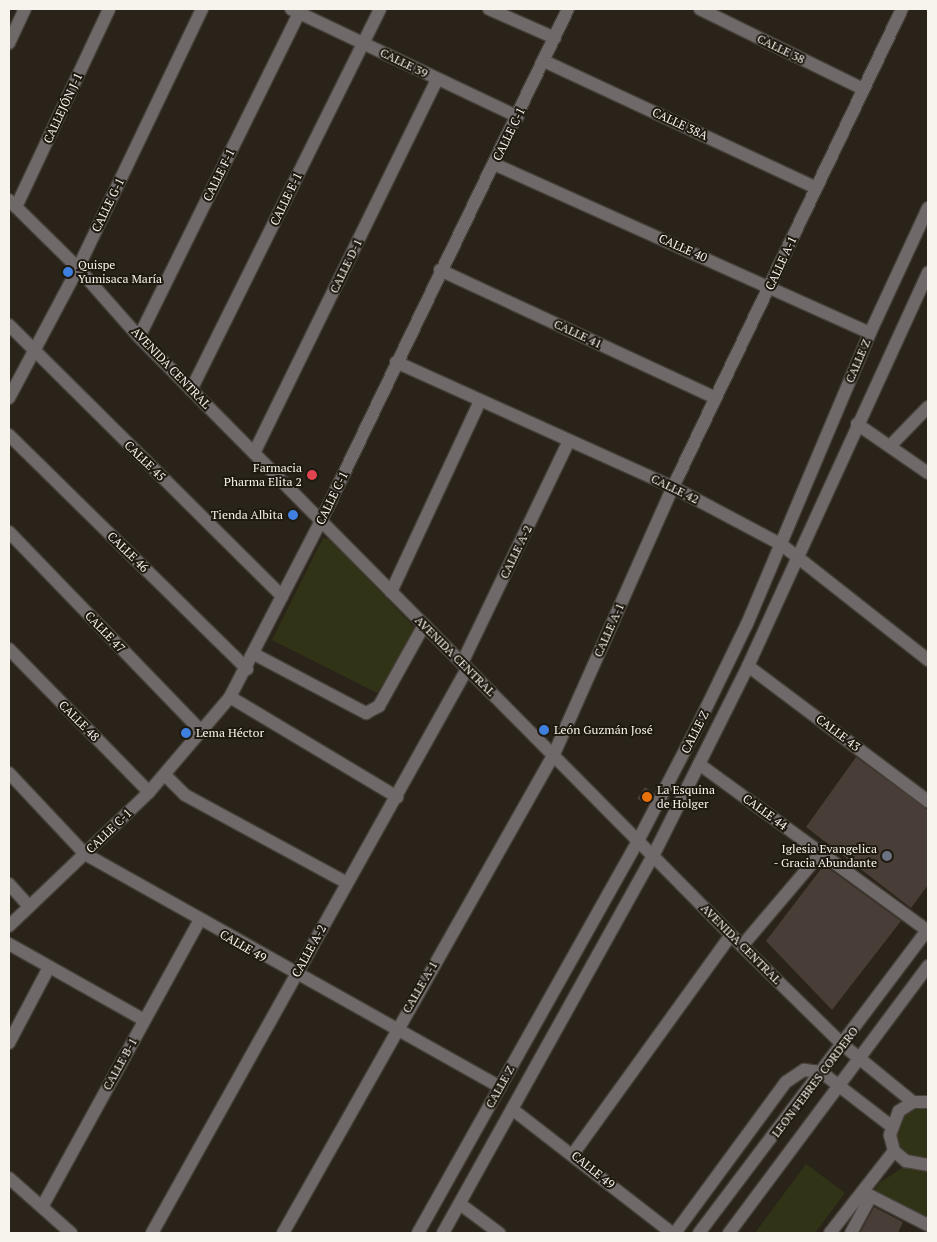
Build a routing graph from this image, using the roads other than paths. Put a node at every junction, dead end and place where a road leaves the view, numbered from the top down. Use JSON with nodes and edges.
{"nodes":[{"id":1,"x":25,"y":9,"type":"edge"},
{"id":2,"x":110,"y":9,"type":"edge"},
{"id":3,"x":202,"y":9,"type":"edge"},
{"id":4,"x":380,"y":9,"type":"edge"},
{"id":5,"x":489,"y":9,"type":"edge"},
{"id":6,"x":568,"y":9,"type":"edge"},
{"id":7,"x":700,"y":9,"type":"edge"},
{"id":8,"x":902,"y":9,"type":"edge"},
{"id":9,"x":295,"y":11,"type":"edge"},
{"id":10,"x":555,"y":38,"type":"junction"},
{"id":11,"x":9,"y":43,"type":"edge"},
{"id":12,"x":363,"y":44,"type":"junction"},
{"id":13,"x":544,"y":61,"type":"junction"},
{"id":14,"x":437,"y":80,"type":"junction"},
{"id":15,"x":863,"y":89,"type":"junction"},
{"id":16,"x":518,"y":117,"type":"junction"},
{"id":17,"x":494,"y":164,"type":"junction"},
{"id":18,"x":816,"y":188,"type":"junction"},
{"id":19,"x":12,"y":204,"type":"edge"},
{"id":20,"x":928,"y":208,"type":"edge"},
{"id":21,"x":78,"y":268,"type":"junction"},
{"id":22,"x":440,"y":270,"type":"junction"},
{"id":23,"x":928,"y":272,"type":"edge"},
{"id":24,"x":770,"y":287,"type":"junction"},
{"id":25,"x":9,"y":326,"type":"edge"},
{"id":26,"x":870,"y":333,"type":"junction"},
{"id":27,"x":139,"y":337,"type":"junction"},
{"id":28,"x":33,"y":351,"type":"junction"},
{"id":29,"x":396,"y":362,"type":"junction"},
{"id":30,"x":191,"y":390,"type":"junction"},
{"id":31,"x":9,"y":398,"type":"edge"},
{"id":32,"x":716,"y":398,"type":"junction"},
{"id":33,"x":480,"y":400,"type":"junction"},
{"id":34,"x":928,"y":407,"type":"edge"},
{"id":35,"x":858,"y":424,"type":"junction"},
{"id":36,"x":9,"y":435,"type":"edge"},
{"id":37,"x":569,"y":441,"type":"junction"},
{"id":38,"x":891,"y":445,"type":"junction"},
{"id":39,"x":254,"y":453,"type":"junction"},
{"id":40,"x":928,"y":473,"type":"edge"},
{"id":41,"x":673,"y":487,"type":"junction"},
{"id":42,"x":321,"y":521,"type":"junction"},
{"id":43,"x":9,"y":532,"type":"edge"},
{"id":44,"x":782,"y":545,"type":"junction"},
{"id":45,"x":798,"y":559,"type":"junction"},
{"id":46,"x":391,"y":592,"type":"junction"},
{"id":47,"x":282,"y":596,"type":"junction"},
{"id":48,"x":424,"y":625,"type":"junction"},
{"id":49,"x":9,"y":649,"type":"edge"},
{"id":50,"x":254,"y":654,"type":"junction"},
{"id":51,"x":928,"y":660,"type":"edge"},
{"id":52,"x":465,"y":666,"type":"junction"},
{"id":53,"x":748,"y":666,"type":"junction"},
{"id":54,"x":247,"y":669,"type":"junction"},
{"id":55,"x":230,"y":697,"type":"junction"},
{"id":56,"x":202,"y":732,"type":"junction"},
{"id":57,"x":554,"y":754,"type":"junction"},
{"id":58,"x":699,"y":764,"type":"junction"},
{"id":59,"x":9,"y":774,"type":"edge"},
{"id":60,"x":165,"y":775,"type":"junction"},
{"id":61,"x":149,"y":792,"type":"junction"},
{"id":62,"x":397,"y":797,"type":"junction"},
{"id":63,"x":928,"y":801,"type":"edge"},
{"id":64,"x":639,"y":839,"type":"junction"},
{"id":65,"x":821,"y":853,"type":"junction"},
{"id":66,"x":85,"y":854,"type":"junction"},
{"id":67,"x":653,"y":856,"type":"junction"},
{"id":68,"x":347,"y":883,"type":"junction"},
{"id":69,"x":9,"y":884,"type":"edge"},
{"id":70,"x":29,"y":906,"type":"junction"},
{"id":71,"x":199,"y":921,"type":"junction"},
{"id":72,"x":9,"y":926,"type":"edge"},
{"id":73,"x":928,"y":930,"type":"edge"},
{"id":74,"x":731,"y":934,"type":"junction"},
{"id":75,"x":9,"y":944,"type":"edge"},
{"id":76,"x":742,"y":946,"type":"junction"},
{"id":77,"x":928,"y":966,"type":"edge"},
{"id":78,"x":49,"y":967,"type":"junction"},
{"id":79,"x":295,"y":976,"type":"junction"},
{"id":80,"x":144,"y":1020,"type":"junction"},
{"id":81,"x":396,"y":1029,"type":"junction"},
{"id":82,"x":9,"y":1044,"type":"edge"},
{"id":83,"x":843,"y":1045,"type":"junction"},
{"id":84,"x":859,"y":1058,"type":"junction"},
{"id":85,"x":822,"y":1072,"type":"junction"},
{"id":86,"x":839,"y":1085,"type":"junction"},
{"id":87,"x":500,"y":1087,"type":"junction"},
{"id":88,"x":923,"y":1100,"type":"edge"},
{"id":89,"x":512,"y":1109,"type":"junction"},
{"id":90,"x":891,"y":1126,"type":"junction"},
{"id":91,"x":894,"y":1150,"type":"junction"},
{"id":92,"x":573,"y":1154,"type":"junction"},
{"id":93,"x":928,"y":1164,"type":"edge"},
{"id":94,"x":9,"y":1178,"type":"edge"},
{"id":95,"x":699,"y":1201,"type":"junction"},
{"id":96,"x":460,"y":1204,"type":"junction"},
{"id":97,"x":42,"y":1207,"type":"junction"},
{"id":98,"x":714,"y":1214,"type":"junction"},
{"id":99,"x":928,"y":1224,"type":"edge"},
{"id":100,"x":71,"y":1233,"type":"edge"},
{"id":101,"x":152,"y":1233,"type":"edge"},
{"id":102,"x":283,"y":1233,"type":"edge"},
{"id":103,"x":418,"y":1233,"type":"edge"},
{"id":104,"x":443,"y":1233,"type":"edge"},
{"id":105,"x":499,"y":1233,"type":"edge"},
{"id":106,"x":673,"y":1233,"type":"edge"},
{"id":107,"x":699,"y":1233,"type":"edge"},
{"id":108,"x":729,"y":1233,"type":"edge"},
{"id":109,"x":830,"y":1233,"type":"edge"},
{"id":110,"x":851,"y":1233,"type":"edge"}],
"edges":[{"from":1,"to":11,"type":"street"},
{"from":2,"to":19,"type":"street","name":"CALLEJÓN J-1"},
{"from":3,"to":21,"type":"street","name":"CALLE G-1"},
{"from":4,"to":12,"type":"street","name":"CALLE E-1"},
{"from":5,"to":10,"type":"street"},
{"from":6,"to":10,"type":"street","name":"CALLE C-1"},
{"from":7,"to":15,"type":"street","name":"CALLE 38"},
{"from":8,"to":15,"type":"street","name":"CALLE A-1"},
{"from":9,"to":12,"type":"street","name":"CALLE 39"},
{"from":9,"to":27,"type":"street","name":"CALLE F-1"},
{"from":10,"to":13,"type":"street","name":"CALLE C-1"},
{"from":12,"to":14,"type":"street","name":"CALLE 39"},
{"from":12,"to":30,"type":"street","name":"CALLE E-1"},
{"from":13,"to":16,"type":"street","name":"CALLE C-1"},
{"from":13,"to":18,"type":"street","name":"CALLE 38A"},
{"from":14,"to":16,"type":"street","name":"CALLE 39"},
{"from":14,"to":39,"type":"street","name":"CALLE D-1"},
{"from":15,"to":18,"type":"street","name":"CALLE A-1"},
{"from":16,"to":17,"type":"street","name":"CALLE C-1"},
{"from":17,"to":22,"type":"street","name":"CALLE C-1"},
{"from":17,"to":24,"type":"street","name":"CALLE 40"},
{"from":18,"to":24,"type":"street","name":"CALLE A-1"},
{"from":19,"to":21,"type":"street","name":"AVENIDA CENTRAL"},
{"from":20,"to":26,"type":"street","name":"CALLE Z"},
{"from":21,"to":27,"type":"street","name":"AVENIDA CENTRAL"},
{"from":21,"to":28,"type":"street","name":"CALLE G-1"},
{"from":22,"to":29,"type":"street","name":"CALLE C-1"},
{"from":22,"to":32,"type":"street","name":"CALLE 41"},
{"from":23,"to":35,"type":"street","name":"CALLE Z"},
{"from":24,"to":26,"type":"street","name":"CALLE 40"},
{"from":24,"to":32,"type":"street","name":"CALLE A-1"},
{"from":25,"to":28,"type":"street","name":"CALLE 45"},
{"from":26,"to":44,"type":"street","name":"CALLE Z"},
{"from":27,"to":30,"type":"street","name":"AVENIDA CENTRAL"},
{"from":28,"to":31,"type":"street","name":"CALLE G-1"},
{"from":28,"to":47,"type":"street","name":"CALLE 45"},
{"from":29,"to":33,"type":"street","name":"CALLE 42"},
{"from":29,"to":42,"type":"street","name":"CALLE C-1"},
{"from":30,"to":39,"type":"street","name":"AVENIDA CENTRAL"},
{"from":32,"to":41,"type":"street","name":"CALLE A-1"},
{"from":33,"to":37,"type":"street","name":"CALLE 42"},
{"from":33,"to":46,"type":"street"},
{"from":34,"to":38,"type":"street"},
{"from":35,"to":38,"type":"street"},
{"from":35,"to":45,"type":"street","name":"CALLE Z"},
{"from":36,"to":54,"type":"street","name":"CALLE 46"},
{"from":37,"to":41,"type":"street","name":"CALLE 42"},
{"from":37,"to":52,"type":"street","name":"CALLE A-2"},
{"from":38,"to":40,"type":"street"},
{"from":39,"to":42,"type":"street","name":"AVENIDA CENTRAL"},
{"from":41,"to":44,"type":"street","name":"CALLE 42"},
{"from":41,"to":57,"type":"street","name":"CALLE A-1"},
{"from":42,"to":46,"type":"street","name":"AVENIDA CENTRAL"},
{"from":42,"to":47,"type":"street","name":"CALLE C-1"},
{"from":43,"to":56,"type":"street","name":"CALLE 47"},
{"from":44,"to":45,"type":"street","name":"CALLE 42"},
{"from":44,"to":64,"type":"street","name":"CALLE Z"},
{"from":45,"to":51,"type":"street","name":"CALLE 42"},
{"from":45,"to":53,"type":"street","name":"CALLE Z"},
{"from":46,"to":48,"type":"street","name":"AVENIDA CENTRAL"},
{"from":47,"to":50,"type":"street","name":"CALLE C-1"},
{"from":48,"to":50,"type":"street"},
{"from":48,"to":52,"type":"street","name":"AVENIDA CENTRAL"},
{"from":49,"to":61,"type":"street","name":"CALLE 48"},
{"from":50,"to":54,"type":"street","name":"CALLE C-1"},
{"from":52,"to":57,"type":"street","name":"AVENIDA CENTRAL"},
{"from":52,"to":62,"type":"street","name":"CALLE A-2"},
{"from":53,"to":58,"type":"street","name":"CALLE Z"},
{"from":53,"to":63,"type":"street","name":"CALLE 43"},
{"from":54,"to":55,"type":"street","name":"CALLE C-1"},
{"from":55,"to":56,"type":"street","name":"CALLE C-1"},
{"from":55,"to":62,"type":"street"},
{"from":56,"to":60,"type":"street","name":"CALLE C-1"},
{"from":57,"to":64,"type":"street","name":"AVENIDA CENTRAL"},
{"from":57,"to":81,"type":"street","name":"CALLE A-1"},
{"from":58,"to":65,"type":"street","name":"CALLE 44"},
{"from":58,"to":67,"type":"street","name":"CALLE Z"},
{"from":59,"to":66,"type":"street","name":"CALLE 49"},
{"from":60,"to":61,"type":"street","name":"CALLE C-1"},
{"from":60,"to":68,"type":"street"},
{"from":61,"to":66,"type":"street","name":"CALLE C-1"},
{"from":62,"to":68,"type":"street","name":"CALLE A-2"},
{"from":64,"to":67,"type":"street","name":"AVENIDA CENTRAL"},
{"from":64,"to":87,"type":"street","name":"CALLE Z"},
{"from":65,"to":73,"type":"street","name":"CALLE 44"},
{"from":65,"to":76,"type":"street"},
{"from":66,"to":70,"type":"street","name":"CALLE C-1"},
{"from":66,"to":71,"type":"street","name":"CALLE 49"},
{"from":67,"to":74,"type":"street","name":"AVENIDA CENTRAL"},
{"from":67,"to":89,"type":"street","name":"CALLE Z"},
{"from":68,"to":79,"type":"street","name":"CALLE A-2"},
{"from":69,"to":70,"type":"street"},
{"from":70,"to":72,"type":"street","name":"CALLE C-1"},
{"from":71,"to":79,"type":"street","name":"CALLE 49"},
{"from":71,"to":80,"type":"street","name":"CALLE B-1"},
{"from":73,"to":83,"type":"street","name":"LEON FEBRES CORDERO"},
{"from":74,"to":76,"type":"street","name":"AVENIDA CENTRAL"},
{"from":74,"to":92,"type":"street"},
{"from":75,"to":78,"type":"street"},
{"from":76,"to":83,"type":"street","name":"AVENIDA CENTRAL"},
{"from":77,"to":84,"type":"street","name":"LEON FEBRES CORDERO"},
{"from":78,"to":80,"type":"street"},
{"from":78,"to":82,"type":"street"},
{"from":79,"to":81,"type":"street","name":"CALLE 49"},
{"from":79,"to":101,"type":"street","name":"CALLE A-2"},
{"from":80,"to":97,"type":"street","name":"CALLE B-1"},
{"from":81,"to":87,"type":"street","name":"CALLE 49"},
{"from":81,"to":102,"type":"street","name":"CALLE A-1"},
{"from":83,"to":84,"type":"street","name":"AVENIDA CENTRAL"},
{"from":83,"to":85,"type":"street","name":"LEON FEBRES CORDERO"},
{"from":84,"to":86,"type":"street","name":"LEON FEBRES CORDERO"},
{"from":84,"to":88,"type":"street","name":"AVENIDA CENTRAL"},
{"from":85,"to":86,"type":"street"},
{"from":85,"to":95,"type":"street"},
{"from":85,"to":98,"type":"street","name":"LEON FEBRES CORDERO"},
{"from":86,"to":90,"type":"street"},
{"from":86,"to":108,"type":"street","name":"LEON FEBRES CORDERO"},
{"from":87,"to":103,"type":"street","name":"CALLE Z"},
{"from":88,"to":90,"type":"street"},
{"from":89,"to":92,"type":"street","name":"CALLE 49"},
{"from":89,"to":96,"type":"street","name":"CALLE Z"},
{"from":90,"to":91,"type":"street"},
{"from":91,"to":93,"type":"street"},
{"from":91,"to":109,"type":"street"},
{"from":92,"to":106,"type":"street","name":"CALLE 49"},
{"from":94,"to":97,"type":"street"},
{"from":95,"to":98,"type":"street"},
{"from":95,"to":106,"type":"street"},
{"from":96,"to":104,"type":"street","name":"CALLE Z"},
{"from":96,"to":105,"type":"street"},
{"from":97,"to":100,"type":"street"},
{"from":98,"to":107,"type":"street","name":"LEON FEBRES CORDERO"},
{"from":99,"to":110,"type":"street"}]}
